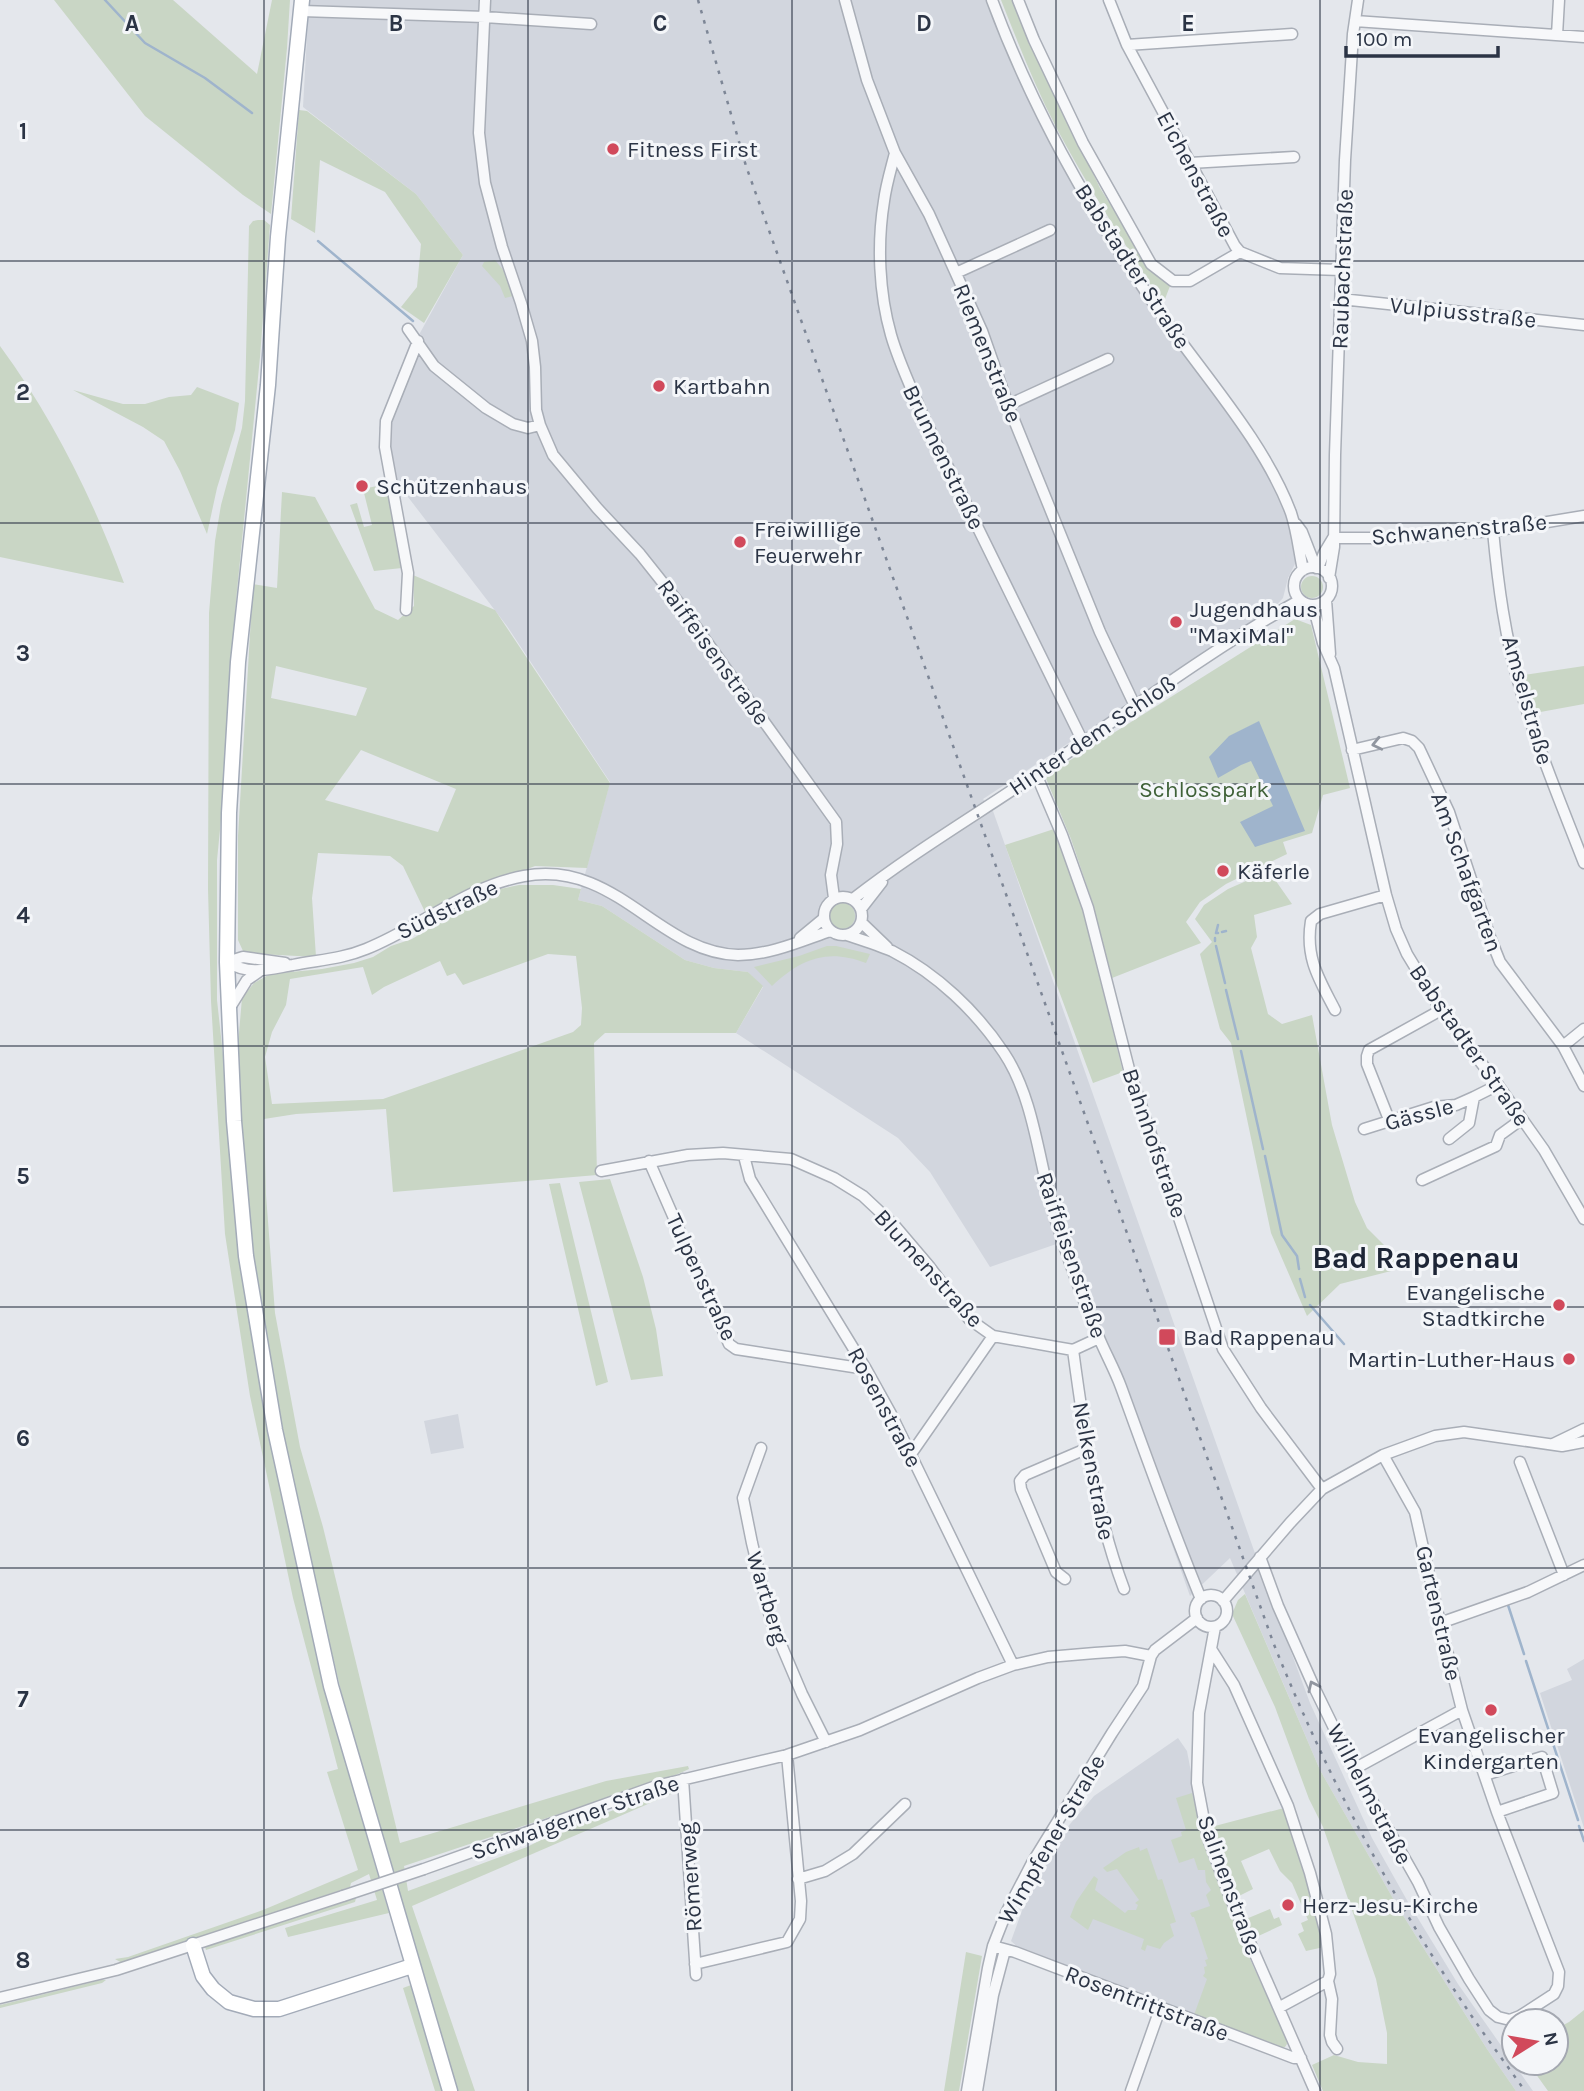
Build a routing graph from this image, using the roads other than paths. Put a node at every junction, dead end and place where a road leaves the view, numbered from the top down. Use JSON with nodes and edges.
{"nodes":[{"id":1,"x":485,"y":0,"type":"edge"},
{"id":2,"x":845,"y":0,"type":"edge"},
{"id":3,"x":992,"y":0,"type":"edge"},
{"id":4,"x":1018,"y":0,"type":"edge"},
{"id":5,"x":1109,"y":0,"type":"edge"},
{"id":6,"x":1357,"y":0,"type":"edge"},
{"id":7,"x":1559,"y":0,"type":"edge"},
{"id":8,"x":302,"y":6,"type":"edge"},
{"id":9,"x":485,"y":17,"type":"junction"},
{"id":10,"x":1354,"y":21,"type":"junction"},
{"id":11,"x":591,"y":24,"type":"dead end"},
{"id":12,"x":1292,"y":34,"type":"dead end"},
{"id":13,"x":1557,"y":34,"type":"junction"},
{"id":14,"x":1584,"y":37,"type":"edge"},
{"id":15,"x":1127,"y":46,"type":"junction"},
{"id":16,"x":895,"y":153,"type":"junction"},
{"id":17,"x":1294,"y":157,"type":"dead end"},
{"id":18,"x":1190,"y":163,"type":"junction"},
{"id":19,"x":1049,"y":230,"type":"dead end"},
{"id":20,"x":1240,"y":252,"type":"junction"},
{"id":21,"x":1341,"y":270,"type":"junction"},
{"id":22,"x":956,"y":273,"type":"junction"},
{"id":23,"x":1341,"y":299,"type":"junction"},
{"id":24,"x":1584,"y":325,"type":"edge"},
{"id":25,"x":408,"y":329,"type":"dead end"},
{"id":26,"x":418,"y":341,"type":"junction"},
{"id":27,"x":1108,"y":359,"type":"dead end"},
{"id":28,"x":1008,"y":405,"type":"junction"},
{"id":29,"x":540,"y":425,"type":"junction"},
{"id":30,"x":1584,"y":516,"type":"edge"},
{"id":31,"x":1294,"y":522,"type":"junction"},
{"id":32,"x":1493,"y":531,"type":"junction"},
{"id":33,"x":1333,"y":538,"type":"junction"},
{"id":34,"x":1317,"y":568,"type":"junction"},
{"id":35,"x":1303,"y":570,"type":"junction"},
{"id":36,"x":1329,"y":578,"type":"junction"},
{"id":37,"x":1300,"y":600,"type":"junction"},
{"id":38,"x":1326,"y":600,"type":"junction"},
{"id":39,"x":1313,"y":605,"type":"junction"},
{"id":40,"x":406,"y":610,"type":"dead end"},
{"id":41,"x":1330,"y":657,"type":"junction"},
{"id":42,"x":1135,"y":706,"type":"junction"},
{"id":43,"x":1083,"y":741,"type":"junction"},
{"id":44,"x":1352,"y":750,"type":"junction"},
{"id":45,"x":1036,"y":774,"type":"junction"},
{"id":46,"x":1584,"y":863,"type":"edge"},
{"id":47,"x":887,"y":874,"type":"junction"},
{"id":48,"x":1386,"y":895,"type":"junction"},
{"id":49,"x":834,"y":898,"type":"junction"},
{"id":50,"x":853,"y":900,"type":"junction"},
{"id":51,"x":861,"y":909,"type":"junction"},
{"id":52,"x":823,"y":919,"type":"junction"},
{"id":53,"x":861,"y":922,"type":"junction"},
{"id":54,"x":830,"y":931,"type":"junction"},
{"id":55,"x":847,"y":935,"type":"junction"},
{"id":56,"x":228,"y":937,"type":"junction"},
{"id":57,"x":793,"y":944,"type":"junction"},
{"id":58,"x":891,"y":951,"type":"junction"},
{"id":59,"x":243,"y":957,"type":"junction"},
{"id":60,"x":227,"y":962,"type":"junction"},
{"id":61,"x":295,"y":964,"type":"junction"},
{"id":62,"x":260,"y":971,"type":"junction"},
{"id":63,"x":229,"y":1010,"type":"junction"},
{"id":64,"x":1335,"y":1010,"type":"dead end"},
{"id":65,"x":1441,"y":1010,"type":"junction"},
{"id":66,"x":1584,"y":1029,"type":"edge"},
{"id":67,"x":1563,"y":1046,"type":"junction"},
{"id":68,"x":1498,"y":1085,"type":"junction"},
{"id":69,"x":1584,"y":1086,"type":"edge"},
{"id":70,"x":1474,"y":1097,"type":"junction"},
{"id":71,"x":1522,"y":1119,"type":"junction"},
{"id":72,"x":1390,"y":1122,"type":"junction"},
{"id":73,"x":1364,"y":1129,"type":"dead end"},
{"id":74,"x":1449,"y":1139,"type":"dead end"},
{"id":75,"x":744,"y":1156,"type":"junction"},
{"id":76,"x":649,"y":1161,"type":"junction"},
{"id":77,"x":601,"y":1171,"type":"dead end"},
{"id":78,"x":1422,"y":1180,"type":"dead end"},
{"id":79,"x":1584,"y":1219,"type":"edge"},
{"id":80,"x":993,"y":1336,"type":"junction"},
{"id":81,"x":1099,"y":1338,"type":"junction"},
{"id":82,"x":1073,"y":1350,"type":"junction"},
{"id":83,"x":866,"y":1369,"type":"junction"},
{"id":84,"x":1584,"y":1429,"type":"edge"},
{"id":85,"x":1584,"y":1442,"type":"edge"},
{"id":86,"x":1552,"y":1444,"type":"junction"},
{"id":87,"x":761,"y":1448,"type":"dead end"},
{"id":88,"x":1088,"y":1448,"type":"junction"},
{"id":89,"x":911,"y":1454,"type":"junction"},
{"id":90,"x":1382,"y":1455,"type":"junction"},
{"id":91,"x":1520,"y":1462,"type":"dead end"},
{"id":92,"x":1322,"y":1489,"type":"junction"},
{"id":93,"x":1260,"y":1557,"type":"junction"},
{"id":94,"x":1584,"y":1565,"type":"edge"},
{"id":95,"x":1564,"y":1575,"type":"junction"},
{"id":96,"x":1065,"y":1579,"type":"dead end"},
{"id":97,"x":1124,"y":1589,"type":"dead end"},
{"id":98,"x":1201,"y":1599,"type":"junction"},
{"id":99,"x":1223,"y":1601,"type":"junction"},
{"id":100,"x":1197,"y":1618,"type":"junction"},
{"id":101,"x":1440,"y":1623,"type":"junction"},
{"id":102,"x":1215,"y":1627,"type":"junction"},
{"id":103,"x":1211,"y":1649,"type":"junction"},
{"id":104,"x":1151,"y":1656,"type":"junction"},
{"id":105,"x":1013,"y":1665,"type":"junction"},
{"id":106,"x":1462,"y":1710,"type":"junction"},
{"id":107,"x":826,"y":1742,"type":"junction"},
{"id":108,"x":787,"y":1755,"type":"junction"},
{"id":109,"x":1354,"y":1769,"type":"junction"},
{"id":110,"x":1485,"y":1775,"type":"junction"},
{"id":111,"x":683,"y":1779,"type":"junction"},
{"id":112,"x":905,"y":1804,"type":"dead end"},
{"id":113,"x":1497,"y":1812,"type":"junction"},
{"id":114,"x":798,"y":1879,"type":"junction"},
{"id":115,"x":193,"y":1945,"type":"junction"},
{"id":116,"x":993,"y":1945,"type":"junction"},
{"id":117,"x":1004,"y":1950,"type":"junction"},
{"id":118,"x":412,"y":1966,"type":"junction"},
{"id":119,"x":1559,"y":1972,"type":"joint"},
{"id":120,"x":1328,"y":1981,"type":"junction"},
{"id":121,"x":0,"y":1998,"type":"edge"},
{"id":122,"x":1280,"y":2007,"type":"junction"},
{"id":123,"x":1160,"y":2009,"type":"junction"},
{"id":124,"x":1336,"y":2049,"type":"dead end"},
{"id":125,"x":1301,"y":2058,"type":"junction"},
{"id":126,"x":450,"y":2091,"type":"edge"},
{"id":127,"x":967,"y":2091,"type":"edge"},
{"id":128,"x":977,"y":2091,"type":"edge"},
{"id":129,"x":1131,"y":2091,"type":"edge"},
{"id":130,"x":1314,"y":2091,"type":"edge"}],
"edges":[{"from":1,"to":9,"type":"street","name":"Raiffeisenstraße"},
{"from":2,"to":16,"type":"street","name":"Riemenstraße"},
{"from":3,"to":31,"type":"street","name":"Babstadter Straße"},
{"from":4,"to":20,"type":"street"},
{"from":5,"to":15,"type":"street","name":"Eichenstraße"},
{"from":6,"to":10,"type":"street","name":"Raubachstraße"},
{"from":7,"to":13,"type":"street"},
{"from":8,"to":9,"type":"street"},
{"from":8,"to":56,"type":"main road"},
{"from":9,"to":11,"type":"street"},
{"from":9,"to":29,"type":"street","name":"Raiffeisenstraße"},
{"from":10,"to":13,"type":"street"},
{"from":10,"to":21,"type":"street","name":"Raubachstraße"},
{"from":12,"to":15,"type":"street"},
{"from":13,"to":14,"type":"street"},
{"from":15,"to":18,"type":"street","name":"Eichenstraße"},
{"from":16,"to":22,"type":"street","name":"Riemenstraße"},
{"from":16,"to":43,"type":"street","name":"Brunnenstraße"},
{"from":17,"to":18,"type":"street"},
{"from":18,"to":20,"type":"street","name":"Eichenstraße"},
{"from":19,"to":22,"type":"street"},
{"from":20,"to":21,"type":"street","name":"Eichenstraße"},
{"from":21,"to":23,"type":"street","name":"Raubachstraße"},
{"from":22,"to":28,"type":"street","name":"Riemenstraße"},
{"from":23,"to":24,"type":"street","name":"Vulpiusstraße"},
{"from":23,"to":33,"type":"street","name":"Raubachstraße"},
{"from":25,"to":26,"type":"street"},
{"from":26,"to":29,"type":"street"},
{"from":26,"to":40,"type":"street"},
{"from":27,"to":28,"type":"street"},
{"from":28,"to":42,"type":"street","name":"Riemenstraße"},
{"from":29,"to":49,"type":"street","name":"Raiffeisenstraße"},
{"from":30,"to":32,"type":"street","name":"Schwanenstraße"},
{"from":31,"to":34,"type":"street","name":"Babstadter Straße"},
{"from":31,"to":35,"type":"street","name":"Babstadter Straße"},
{"from":32,"to":33,"type":"street","name":"Schwanenstraße"},
{"from":32,"to":46,"type":"street","name":"Amselstraße"},
{"from":33,"to":34,"type":"street","name":"Raubachstraße"},
{"from":33,"to":36,"type":"street","name":"Raubachstraße"},
{"from":34,"to":35,"type":"street"},
{"from":34,"to":36,"type":"street","name":"Babstadter Straße"},
{"from":35,"to":37,"type":"street","name":"Babstadter Straße"},
{"from":36,"to":38,"type":"street","name":"Babstadter Straße"},
{"from":37,"to":39,"type":"street"},
{"from":37,"to":42,"type":"street","name":"Hinter dem Schloß"},
{"from":38,"to":39,"type":"street"},
{"from":38,"to":41,"type":"street","name":"Babstadter Straße"},
{"from":39,"to":41,"type":"street","name":"Babstadter Straße"},
{"from":41,"to":44,"type":"street","name":"Babstadter Straße"},
{"from":42,"to":43,"type":"street","name":"Hinter dem Schloß"},
{"from":43,"to":45,"type":"street","name":"Hinter dem Schloß"},
{"from":44,"to":48,"type":"street","name":"Babstadter Straße"},
{"from":67,"to":44,"type":"street","name":"Am Schafgarten","one_way":true},
{"from":45,"to":47,"type":"street","name":"Hinter dem Schloß"},
{"from":45,"to":92,"type":"street","name":"Bahnhofstraße"},
{"from":47,"to":50,"type":"street","name":"Hinter dem Schloß"},
{"from":47,"to":51,"type":"street","name":"Hinter dem Schloß"},
{"from":48,"to":64,"type":"street"},
{"from":48,"to":65,"type":"street","name":"Babstadter Straße"},
{"from":49,"to":50,"type":"street"},
{"from":49,"to":52,"type":"street","name":"Raiffeisenstraße"},
{"from":50,"to":51,"type":"street"},
{"from":51,"to":53,"type":"street"},
{"from":52,"to":54,"type":"street"},
{"from":52,"to":57,"type":"street","name":"Südstraße"},
{"from":53,"to":55,"type":"street"},
{"from":53,"to":58,"type":"street","name":"Raiffeisenstraße"},
{"from":54,"to":55,"type":"street","name":"Raiffeisenstraße"},
{"from":54,"to":57,"type":"street","name":"Südstraße"},
{"from":55,"to":58,"type":"street","name":"Raiffeisenstraße"},
{"from":56,"to":59,"type":"street"},
{"from":56,"to":60,"type":"main road"},
{"from":57,"to":61,"type":"street","name":"Südstraße"},
{"from":58,"to":81,"type":"street","name":"Raiffeisenstraße"},
{"from":59,"to":60,"type":"street","name":"Südstraße"},
{"from":59,"to":61,"type":"street","name":"Südstraße"},
{"from":60,"to":62,"type":"street","name":"Südstraße"},
{"from":60,"to":63,"type":"main road"},
{"from":61,"to":62,"type":"street","name":"Südstraße"},
{"from":62,"to":63,"type":"street"},
{"from":63,"to":118,"type":"main road"},
{"from":65,"to":68,"type":"street","name":"Babstadter Straße"},
{"from":65,"to":72,"type":"street"},
{"from":66,"to":67,"type":"street"},
{"from":67,"to":69,"type":"street","name":"Am Schafgarten"},
{"from":68,"to":70,"type":"street","name":"Gässle"},
{"from":68,"to":71,"type":"street","name":"Babstadter Straße"},
{"from":70,"to":72,"type":"street","name":"Gässle"},
{"from":70,"to":74,"type":"street","name":"Gässle"},
{"from":71,"to":78,"type":"street"},
{"from":71,"to":79,"type":"street","name":"Babstadter Straße"},
{"from":72,"to":73,"type":"street","name":"Gässle"},
{"from":75,"to":76,"type":"street","name":"Blumenstraße"},
{"from":75,"to":80,"type":"street","name":"Blumenstraße"},
{"from":75,"to":83,"type":"street","name":"Rosenstraße"},
{"from":76,"to":77,"type":"street","name":"Blumenstraße"},
{"from":76,"to":83,"type":"street","name":"Tulpenstraße"},
{"from":80,"to":82,"type":"street","name":"Blumenstraße"},
{"from":80,"to":89,"type":"street"},
{"from":81,"to":82,"type":"street"},
{"from":81,"to":98,"type":"street","name":"Raiffeisenstraße"},
{"from":82,"to":88,"type":"street","name":"Nelkenstraße"},
{"from":83,"to":89,"type":"street","name":"Rosenstraße"},
{"from":84,"to":86,"type":"street"},
{"from":85,"to":86,"type":"street"},
{"from":86,"to":90,"type":"street"},
{"from":87,"to":107,"type":"street","name":"Wartberg"},
{"from":88,"to":96,"type":"street"},
{"from":88,"to":97,"type":"street","name":"Nelkenstraße"},
{"from":89,"to":105,"type":"street","name":"Rosenstraße"},
{"from":90,"to":92,"type":"street"},
{"from":90,"to":101,"type":"street","name":"Gartenstraße"},
{"from":91,"to":95,"type":"street"},
{"from":92,"to":93,"type":"street"},
{"from":93,"to":99,"type":"street"},
{"from":109,"to":93,"type":"street","name":"Wilhelmstraße","one_way":true},
{"from":94,"to":95,"type":"street"},
{"from":95,"to":101,"type":"street"},
{"from":98,"to":99,"type":"street"},
{"from":98,"to":100,"type":"street"},
{"from":99,"to":102,"type":"street"},
{"from":100,"to":102,"type":"street"},
{"from":100,"to":104,"type":"street"},
{"from":101,"to":106,"type":"street","name":"Gartenstraße"},
{"from":102,"to":103,"type":"street","name":"Salinenstraße"},
{"from":103,"to":120,"type":"street"},
{"from":103,"to":122,"type":"street","name":"Salinenstraße"},
{"from":104,"to":105,"type":"street","name":"Schwaigerner Straße"},
{"from":104,"to":116,"type":"street","name":"Wimpfener Straße"},
{"from":105,"to":107,"type":"street","name":"Schwaigerner Straße"},
{"from":106,"to":109,"type":"street"},
{"from":106,"to":110,"type":"street","name":"Gartenstraße"},
{"from":107,"to":108,"type":"street","name":"Schwaigerner Straße"},
{"from":108,"to":111,"type":"street","name":"Schwaigerner Straße"},
{"from":108,"to":114,"type":"street"},
{"from":109,"to":119,"type":"street","name":"Wilhelmstraße"},
{"from":110,"to":113,"type":"street","name":"Gartenstraße"},
{"from":110,"to":113,"type":"street"},
{"from":111,"to":114,"type":"street","name":"Römerweg"},
{"from":111,"to":115,"type":"street","name":"Schwaigerner Straße","bridge":true},
{"from":112,"to":114,"type":"street"},
{"from":113,"to":119,"type":"street","name":"Gartenstraße"},
{"from":115,"to":118,"type":"main road"},
{"from":115,"to":121,"type":"street","name":"Schwaigerner Straße"},
{"from":116,"to":117,"type":"street","name":"Rosentrittstraße"},
{"from":116,"to":127,"type":"street","name":"Wimpfener Straße"},
{"from":117,"to":123,"type":"street","name":"Rosentrittstraße"},
{"from":117,"to":128,"type":"street","name":"Wimpfener Straße"},
{"from":118,"to":126,"type":"main road"},
{"from":120,"to":122,"type":"street"},
{"from":120,"to":124,"type":"street"},
{"from":122,"to":125,"type":"street","name":"Salinenstraße"},
{"from":123,"to":125,"type":"street","name":"Rosentrittstraße"},
{"from":123,"to":129,"type":"street"},
{"from":125,"to":130,"type":"street","name":"Salinenstraße"}]}
